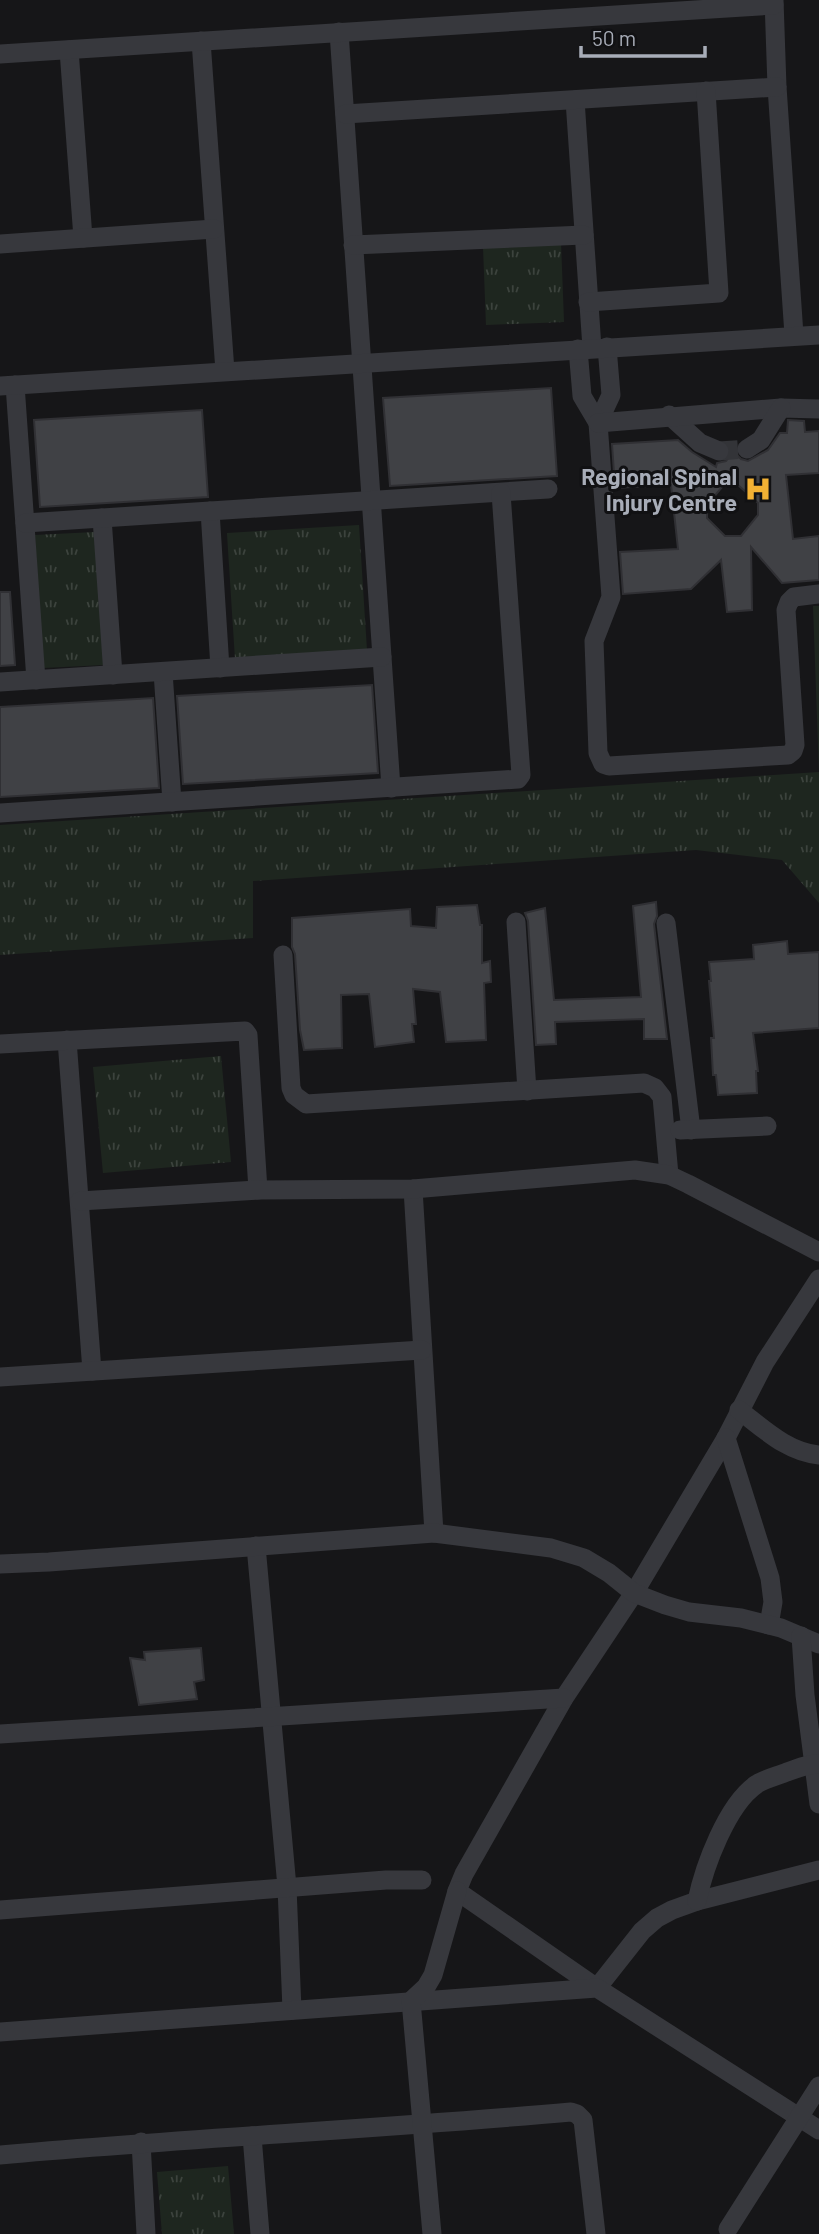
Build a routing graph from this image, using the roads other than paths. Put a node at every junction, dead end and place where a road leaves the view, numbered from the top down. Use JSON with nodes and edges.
{"nodes":[{"id":1,"x":774,"y":2,"type":"edge"},
{"id":2,"x":339,"y":32,"type":"junction"},
{"id":3,"x":201,"y":41,"type":"junction"},
{"id":4,"x":69,"y":50,"type":"junction"},
{"id":5,"x":0,"y":54,"type":"edge"},
{"id":6,"x":777,"y":87,"type":"junction"},
{"id":7,"x":706,"y":91,"type":"junction"},
{"id":8,"x":575,"y":100,"type":"junction"},
{"id":9,"x":345,"y":114,"type":"junction"},
{"id":10,"x":214,"y":229,"type":"junction"},
{"id":11,"x":584,"y":235,"type":"junction"},
{"id":12,"x":83,"y":238,"type":"junction"},
{"id":13,"x":0,"y":244,"type":"edge"},
{"id":14,"x":354,"y":245,"type":"junction"},
{"id":15,"x":589,"y":302,"type":"junction"},
{"id":16,"x":794,"y":335,"type":"junction"},
{"id":17,"x":819,"y":335,"type":"edge"},
{"id":18,"x":592,"y":348,"type":"junction"},
{"id":19,"x":362,"y":362,"type":"junction"},
{"id":20,"x":225,"y":371,"type":"junction"},
{"id":21,"x":8,"y":385,"type":"edge"},
{"id":22,"x":781,"y":408,"type":"junction"},
{"id":23,"x":819,"y":409,"type":"edge"},
{"id":24,"x":670,"y":415,"type":"junction"},
{"id":25,"x":598,"y":423,"type":"junction"},
{"id":26,"x":747,"y":449,"type":"tunnel mouth"},
{"id":27,"x":719,"y":451,"type":"tunnel mouth"},
{"id":28,"x":548,"y":489,"type":"dead end"},
{"id":29,"x":501,"y":492,"type":"junction"},
{"id":30,"x":371,"y":501,"type":"junction"},
{"id":31,"x":209,"y":511,"type":"junction"},
{"id":32,"x":102,"y":518,"type":"junction"},
{"id":33,"x":25,"y":523,"type":"junction"},
{"id":34,"x":819,"y":594,"type":"edge"},
{"id":35,"x":382,"y":657,"type":"junction"},
{"id":36,"x":220,"y":668,"type":"junction"},
{"id":37,"x":163,"y":672,"type":"junction"},
{"id":38,"x":113,"y":675,"type":"junction"},
{"id":39,"x":36,"y":680,"type":"junction"},
{"id":40,"x":0,"y":682,"type":"edge"},
{"id":41,"x":391,"y":788,"type":"junction"},
{"id":42,"x":172,"y":802,"type":"junction"},
{"id":43,"x":0,"y":813,"type":"edge"},
{"id":44,"x":516,"y":922,"type":"dead end"},
{"id":45,"x":666,"y":923,"type":"dead end"},
{"id":46,"x":283,"y":955,"type":"dead end"},
{"id":47,"x":67,"y":1040,"type":"junction"},
{"id":48,"x":0,"y":1044,"type":"edge"},
{"id":49,"x":527,"y":1091,"type":"junction"},
{"id":50,"x":767,"y":1126,"type":"dead end"},
{"id":51,"x":665,"y":1130,"type":"junction"},
{"id":52,"x":691,"y":1130,"type":"junction"},
{"id":53,"x":669,"y":1175,"type":"junction"},
{"id":54,"x":413,"y":1189,"type":"junction"},
{"id":55,"x":258,"y":1190,"type":"junction"},
{"id":56,"x":80,"y":1201,"type":"junction"},
{"id":57,"x":819,"y":1252,"type":"edge"},
{"id":58,"x":819,"y":1279,"type":"edge"},
{"id":59,"x":422,"y":1350,"type":"junction"},
{"id":60,"x":92,"y":1371,"type":"junction"},
{"id":61,"x":0,"y":1377,"type":"edge"},
{"id":62,"x":739,"y":1410,"type":"junction"},
{"id":63,"x":726,"y":1438,"type":"junction"},
{"id":64,"x":819,"y":1455,"type":"edge"},
{"id":65,"x":434,"y":1533,"type":"junction"},
{"id":66,"x":256,"y":1546,"type":"junction"},
{"id":67,"x":0,"y":1564,"type":"edge"},
{"id":68,"x":634,"y":1593,"type":"junction"},
{"id":69,"x":769,"y":1625,"type":"junction"},
{"id":70,"x":801,"y":1636,"type":"junction"},
{"id":71,"x":819,"y":1644,"type":"edge"},
{"id":72,"x":564,"y":1698,"type":"junction"},
{"id":73,"x":271,"y":1717,"type":"junction"},
{"id":74,"x":0,"y":1734,"type":"edge"},
{"id":75,"x":817,"y":1764,"type":"edge"},
{"id":76,"x":819,"y":1804,"type":"edge"},
{"id":77,"x":819,"y":1870,"type":"edge"},
{"id":78,"x":422,"y":1880,"type":"dead end"},
{"id":79,"x":287,"y":1888,"type":"junction"},
{"id":80,"x":457,"y":1891,"type":"junction"},
{"id":81,"x":697,"y":1900,"type":"junction"},
{"id":82,"x":0,"y":1910,"type":"edge"},
{"id":83,"x":597,"y":1988,"type":"junction"},
{"id":84,"x":411,"y":2001,"type":"junction"},
{"id":85,"x":292,"y":2010,"type":"junction"},
{"id":86,"x":0,"y":2032,"type":"edge"},
{"id":87,"x":819,"y":2086,"type":"edge"},
{"id":88,"x":799,"y":2117,"type":"junction"},
{"id":89,"x":422,"y":2125,"type":"junction"},
{"id":90,"x":819,"y":2130,"type":"edge"},
{"id":91,"x":252,"y":2136,"type":"junction"},
{"id":92,"x":141,"y":2142,"type":"junction"},
{"id":93,"x":0,"y":2155,"type":"edge"},
{"id":94,"x":728,"y":2229,"type":"dead end"},
{"id":95,"x":146,"y":2234,"type":"edge"},
{"id":96,"x":260,"y":2234,"type":"edge"},
{"id":97,"x":432,"y":2234,"type":"edge"},
{"id":98,"x":596,"y":2234,"type":"edge"}],
"edges":[{"from":1,"to":2,"type":"street"},
{"from":1,"to":6,"type":"street"},
{"from":2,"to":3,"type":"street"},
{"from":2,"to":9,"type":"street"},
{"from":3,"to":4,"type":"street"},
{"from":3,"to":10,"type":"street"},
{"from":4,"to":5,"type":"street"},
{"from":4,"to":12,"type":"street"},
{"from":6,"to":7,"type":"street"},
{"from":6,"to":16,"type":"street"},
{"from":7,"to":8,"type":"street"},
{"from":7,"to":15,"type":"street"},
{"from":8,"to":9,"type":"street"},
{"from":8,"to":11,"type":"street"},
{"from":9,"to":14,"type":"street"},
{"from":10,"to":12,"type":"street"},
{"from":10,"to":20,"type":"street"},
{"from":11,"to":14,"type":"street"},
{"from":11,"to":15,"type":"street"},
{"from":12,"to":13,"type":"street"},
{"from":14,"to":19,"type":"street"},
{"from":15,"to":18,"type":"street"},
{"from":16,"to":17,"type":"street"},
{"from":16,"to":18,"type":"street"},
{"from":18,"to":19,"type":"street"},
{"from":18,"to":25,"type":"street"},
{"from":18,"to":25,"type":"street"},
{"from":19,"to":20,"type":"street"},
{"from":19,"to":30,"type":"street"},
{"from":20,"to":21,"type":"street"},
{"from":21,"to":33,"type":"street"},
{"from":22,"to":23,"type":"street"},
{"from":22,"to":24,"type":"street"},
{"from":22,"to":26,"type":"street"},
{"from":24,"to":25,"type":"street"},
{"from":24,"to":27,"type":"street"},
{"from":25,"to":34,"type":"street"},
{"from":28,"to":29,"type":"street"},
{"from":29,"to":30,"type":"street"},
{"from":29,"to":41,"type":"street"},
{"from":30,"to":31,"type":"street"},
{"from":30,"to":35,"type":"street"},
{"from":31,"to":32,"type":"street"},
{"from":31,"to":36,"type":"street"},
{"from":32,"to":33,"type":"street"},
{"from":32,"to":38,"type":"street"},
{"from":33,"to":39,"type":"street"},
{"from":35,"to":36,"type":"street"},
{"from":35,"to":41,"type":"street"},
{"from":36,"to":37,"type":"street"},
{"from":37,"to":38,"type":"street"},
{"from":37,"to":42,"type":"street"},
{"from":38,"to":39,"type":"street"},
{"from":39,"to":40,"type":"street"},
{"from":41,"to":42,"type":"street"},
{"from":42,"to":43,"type":"street"},
{"from":44,"to":49,"type":"street"},
{"from":45,"to":52,"type":"street"},
{"from":46,"to":49,"type":"street"},
{"from":47,"to":48,"type":"street"},
{"from":47,"to":55,"type":"street"},
{"from":47,"to":56,"type":"street"},
{"from":49,"to":51,"type":"street"},
{"from":50,"to":52,"type":"street"},
{"from":51,"to":52,"type":"street"},
{"from":51,"to":53,"type":"street"},
{"from":53,"to":54,"type":"street"},
{"from":53,"to":57,"type":"street"},
{"from":54,"to":55,"type":"street"},
{"from":54,"to":59,"type":"street"},
{"from":55,"to":56,"type":"street"},
{"from":56,"to":60,"type":"street"},
{"from":58,"to":62,"type":"street"},
{"from":59,"to":60,"type":"street"},
{"from":59,"to":65,"type":"street"},
{"from":60,"to":61,"type":"street"},
{"from":62,"to":63,"type":"street"},
{"from":62,"to":64,"type":"street"},
{"from":63,"to":68,"type":"street"},
{"from":63,"to":69,"type":"street"},
{"from":65,"to":66,"type":"street"},
{"from":65,"to":68,"type":"street"},
{"from":66,"to":67,"type":"street"},
{"from":66,"to":73,"type":"street"},
{"from":68,"to":69,"type":"street"},
{"from":68,"to":72,"type":"street"},
{"from":69,"to":70,"type":"street"},
{"from":70,"to":71,"type":"street"},
{"from":70,"to":75,"type":"street"},
{"from":72,"to":73,"type":"street"},
{"from":72,"to":80,"type":"street"},
{"from":73,"to":74,"type":"street"},
{"from":73,"to":79,"type":"street"},
{"from":75,"to":76,"type":"street"},
{"from":75,"to":81,"type":"street"},
{"from":77,"to":81,"type":"street"},
{"from":78,"to":79,"type":"street"},
{"from":79,"to":82,"type":"street"},
{"from":79,"to":85,"type":"street"},
{"from":80,"to":83,"type":"street"},
{"from":80,"to":84,"type":"street"},
{"from":81,"to":83,"type":"street"},
{"from":83,"to":84,"type":"street"},
{"from":83,"to":88,"type":"street"},
{"from":84,"to":85,"type":"street"},
{"from":84,"to":89,"type":"street"},
{"from":85,"to":86,"type":"street"},
{"from":87,"to":88,"type":"street"},
{"from":88,"to":90,"type":"street"},
{"from":88,"to":94,"type":"street"},
{"from":89,"to":91,"type":"street"},
{"from":89,"to":97,"type":"street"},
{"from":89,"to":98,"type":"street"},
{"from":91,"to":92,"type":"street"},
{"from":91,"to":96,"type":"street"},
{"from":92,"to":93,"type":"street"},
{"from":92,"to":95,"type":"street"}]}
